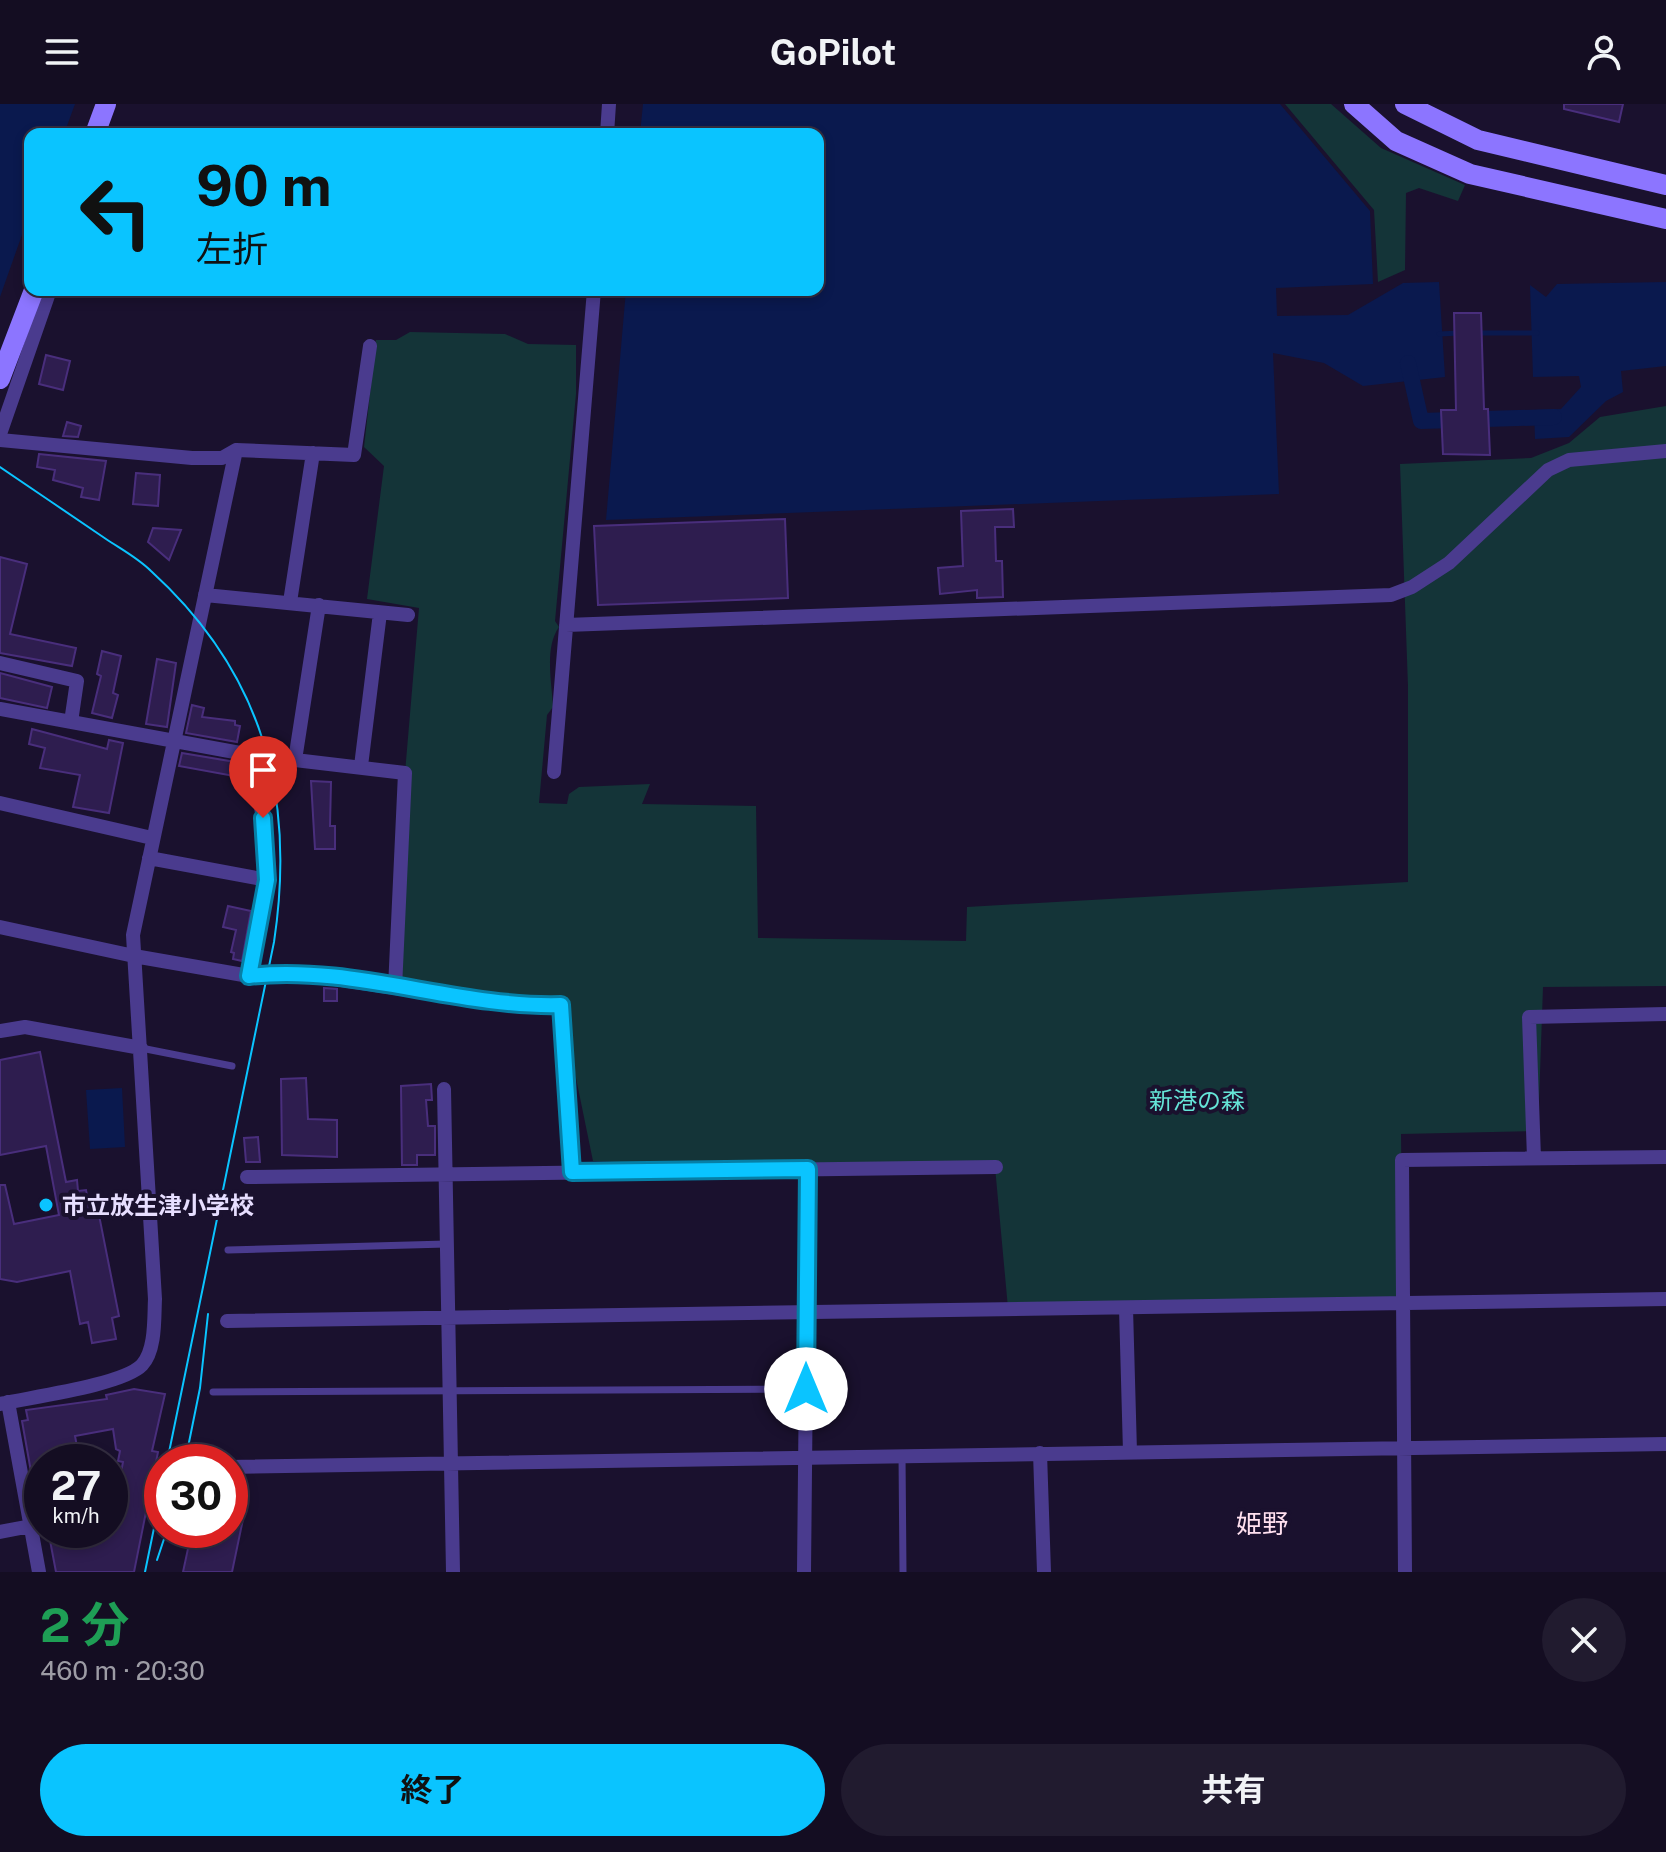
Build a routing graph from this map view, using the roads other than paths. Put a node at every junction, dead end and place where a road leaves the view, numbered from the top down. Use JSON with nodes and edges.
{"nodes":[{"id":1,"x":106,"y":104,"type":"edge"},
{"id":2,"x":609,"y":104,"type":"edge"},
{"id":3,"x":1354,"y":104,"type":"edge"},
{"id":4,"x":1405,"y":104,"type":"edge"},
{"id":5,"x":97,"y":128,"type":"edge"},
{"id":6,"x":607,"y":128,"type":"edge"},
{"id":7,"x":1666,"y":185,"type":"edge"},
{"id":8,"x":1666,"y":219,"type":"edge"},
{"id":9,"x":32,"y":296,"type":"edge"},
{"id":10,"x":48,"y":296,"type":"edge"},
{"id":11,"x":593,"y":296,"type":"edge"},
{"id":12,"x":370,"y":346,"type":"dead end"},
{"id":13,"x":0,"y":379,"type":"edge"},
{"id":14,"x":0,"y":437,"type":"edge"},
{"id":15,"x":236,"y":450,"type":"junction"},
{"id":16,"x":1666,"y":451,"type":"edge"},
{"id":17,"x":313,"y":453,"type":"junction"},
{"id":18,"x":205,"y":595,"type":"junction"},
{"id":19,"x":290,"y":602,"type":"junction"},
{"id":20,"x":319,"y":605,"type":"junction"},
{"id":21,"x":380,"y":613,"type":"junction"},
{"id":22,"x":408,"y":615,"type":"dead end"},
{"id":23,"x":566,"y":625,"type":"junction"},
{"id":24,"x":0,"y":663,"type":"edge"},
{"id":25,"x":0,"y":709,"type":"edge"},
{"id":26,"x":71,"y":722,"type":"junction"},
{"id":27,"x":174,"y":741,"type":"junction"},
{"id":28,"x":361,"y":766,"type":"junction"},
{"id":29,"x":554,"y":772,"type":"dead end"},
{"id":30,"x":0,"y":803,"type":"edge"},
{"id":31,"x":152,"y":838,"type":"junction"},
{"id":32,"x":149,"y":858,"type":"junction"},
{"id":33,"x":267,"y":880,"type":"junction"},
{"id":34,"x":0,"y":927,"type":"edge"},
{"id":35,"x":134,"y":956,"type":"junction"},
{"id":36,"x":249,"y":976,"type":"junction"},
{"id":37,"x":395,"y":988,"type":"junction"},
{"id":38,"x":1666,"y":1014,"type":"edge"},
{"id":39,"x":0,"y":1031,"type":"edge"},
{"id":40,"x":141,"y":1048,"type":"junction"},
{"id":41,"x":232,"y":1066,"type":"dead end"},
{"id":42,"x":444,"y":1089,"type":"dead end"},
{"id":43,"x":1666,"y":1157,"type":"edge"},
{"id":44,"x":1534,"y":1158,"type":"junction"},
{"id":45,"x":996,"y":1167,"type":"dead end"},
{"id":46,"x":808,"y":1169,"type":"junction"},
{"id":47,"x":572,"y":1172,"type":"junction"},
{"id":48,"x":247,"y":1177,"type":"dead end"},
{"id":49,"x":445,"y":1177,"type":"junction"},
{"id":50,"x":449,"y":1243,"type":"junction"},
{"id":51,"x":228,"y":1250,"type":"dead end"},
{"id":52,"x":1666,"y":1299,"type":"edge"},
{"id":53,"x":1403,"y":1302,"type":"junction"},
{"id":54,"x":1126,"y":1308,"type":"junction"},
{"id":55,"x":807,"y":1310,"type":"junction"},
{"id":56,"x":450,"y":1315,"type":"junction"},
{"id":57,"x":227,"y":1321,"type":"dead end"},
{"id":58,"x":450,"y":1388,"type":"junction"},
{"id":59,"x":806,"y":1389,"type":"junction"},
{"id":60,"x":213,"y":1392,"type":"dead end"},
{"id":61,"x":4,"y":1403,"type":"edge"},
{"id":62,"x":1666,"y":1444,"type":"edge"},
{"id":63,"x":1404,"y":1448,"type":"junction"},
{"id":64,"x":1130,"y":1452,"type":"junction"},
{"id":65,"x":1040,"y":1453,"type":"junction"},
{"id":66,"x":902,"y":1455,"type":"junction"},
{"id":67,"x":806,"y":1457,"type":"junction"},
{"id":68,"x":451,"y":1463,"type":"junction"},
{"id":69,"x":248,"y":1467,"type":"edge"},
{"id":70,"x":24,"y":1494,"type":"edge"},
{"id":71,"x":24,"y":1527,"type":"edge"},
{"id":72,"x":0,"y":1532,"type":"edge"},
{"id":73,"x":35,"y":1548,"type":"edge"},
{"id":74,"x":39,"y":1572,"type":"edge"},
{"id":75,"x":453,"y":1572,"type":"edge"},
{"id":76,"x":804,"y":1572,"type":"edge"},
{"id":77,"x":903,"y":1572,"type":"edge"},
{"id":78,"x":1044,"y":1572,"type":"edge"},
{"id":79,"x":1405,"y":1572,"type":"edge"}],
"edges":[{"from":1,"to":5,"type":"street"},
{"from":2,"to":6,"type":"street"},
{"from":3,"to":8,"type":"street"},
{"from":4,"to":7,"type":"street"},
{"from":9,"to":13,"type":"street"},
{"from":10,"to":14,"type":"street"},
{"from":11,"to":23,"type":"street"},
{"from":12,"to":17,"type":"street"},
{"from":14,"to":15,"type":"street"},
{"from":15,"to":17,"type":"street"},
{"from":15,"to":18,"type":"street"},
{"from":16,"to":23,"type":"street"},
{"from":17,"to":19,"type":"street"},
{"from":18,"to":19,"type":"street"},
{"from":18,"to":27,"type":"street"},
{"from":19,"to":20,"type":"street"},
{"from":20,"to":21,"type":"street"},
{"from":20,"to":28,"type":"street"},
{"from":21,"to":22,"type":"street"},
{"from":21,"to":28,"type":"street"},
{"from":23,"to":29,"type":"street"},
{"from":24,"to":26,"type":"street"},
{"from":25,"to":26,"type":"street"},
{"from":26,"to":27,"type":"street"},
{"from":27,"to":31,"type":"street"},
{"from":27,"to":33,"type":"street"},
{"from":28,"to":37,"type":"street"},
{"from":30,"to":31,"type":"street"},
{"from":31,"to":32,"type":"street"},
{"from":32,"to":33,"type":"street"},
{"from":32,"to":35,"type":"street"},
{"from":33,"to":36,"type":"street"},
{"from":34,"to":35,"type":"street"},
{"from":35,"to":36,"type":"street"},
{"from":35,"to":40,"type":"street"},
{"from":36,"to":37,"type":"street"},
{"from":37,"to":47,"type":"street"},
{"from":38,"to":44,"type":"street"},
{"from":39,"to":40,"type":"street"},
{"from":40,"to":41,"type":"lane"},
{"from":40,"to":61,"type":"street"},
{"from":42,"to":49,"type":"street"},
{"from":43,"to":44,"type":"street"},
{"from":44,"to":53,"type":"street"},
{"from":45,"to":46,"type":"street"},
{"from":46,"to":47,"type":"street"},
{"from":46,"to":55,"type":"street"},
{"from":47,"to":49,"type":"street"},
{"from":48,"to":49,"type":"street"},
{"from":49,"to":50,"type":"street"},
{"from":50,"to":51,"type":"lane"},
{"from":50,"to":56,"type":"street"},
{"from":52,"to":53,"type":"street"},
{"from":53,"to":54,"type":"street"},
{"from":53,"to":63,"type":"street"},
{"from":54,"to":55,"type":"street"},
{"from":54,"to":64,"type":"street"},
{"from":55,"to":56,"type":"street"},
{"from":55,"to":59,"type":"street"},
{"from":56,"to":57,"type":"street"},
{"from":56,"to":58,"type":"street"},
{"from":58,"to":59,"type":"lane"},
{"from":58,"to":60,"type":"lane"},
{"from":58,"to":68,"type":"street"},
{"from":59,"to":67,"type":"street"},
{"from":61,"to":70,"type":"street"},
{"from":62,"to":63,"type":"street"},
{"from":63,"to":64,"type":"street"},
{"from":63,"to":79,"type":"street"},
{"from":64,"to":65,"type":"street"},
{"from":65,"to":66,"type":"street"},
{"from":65,"to":78,"type":"street"},
{"from":66,"to":67,"type":"street"},
{"from":66,"to":77,"type":"lane"},
{"from":67,"to":68,"type":"street"},
{"from":67,"to":76,"type":"street"},
{"from":68,"to":69,"type":"street"},
{"from":68,"to":75,"type":"street"},
{"from":71,"to":72,"type":"street"},
{"from":73,"to":74,"type":"street"}]}
